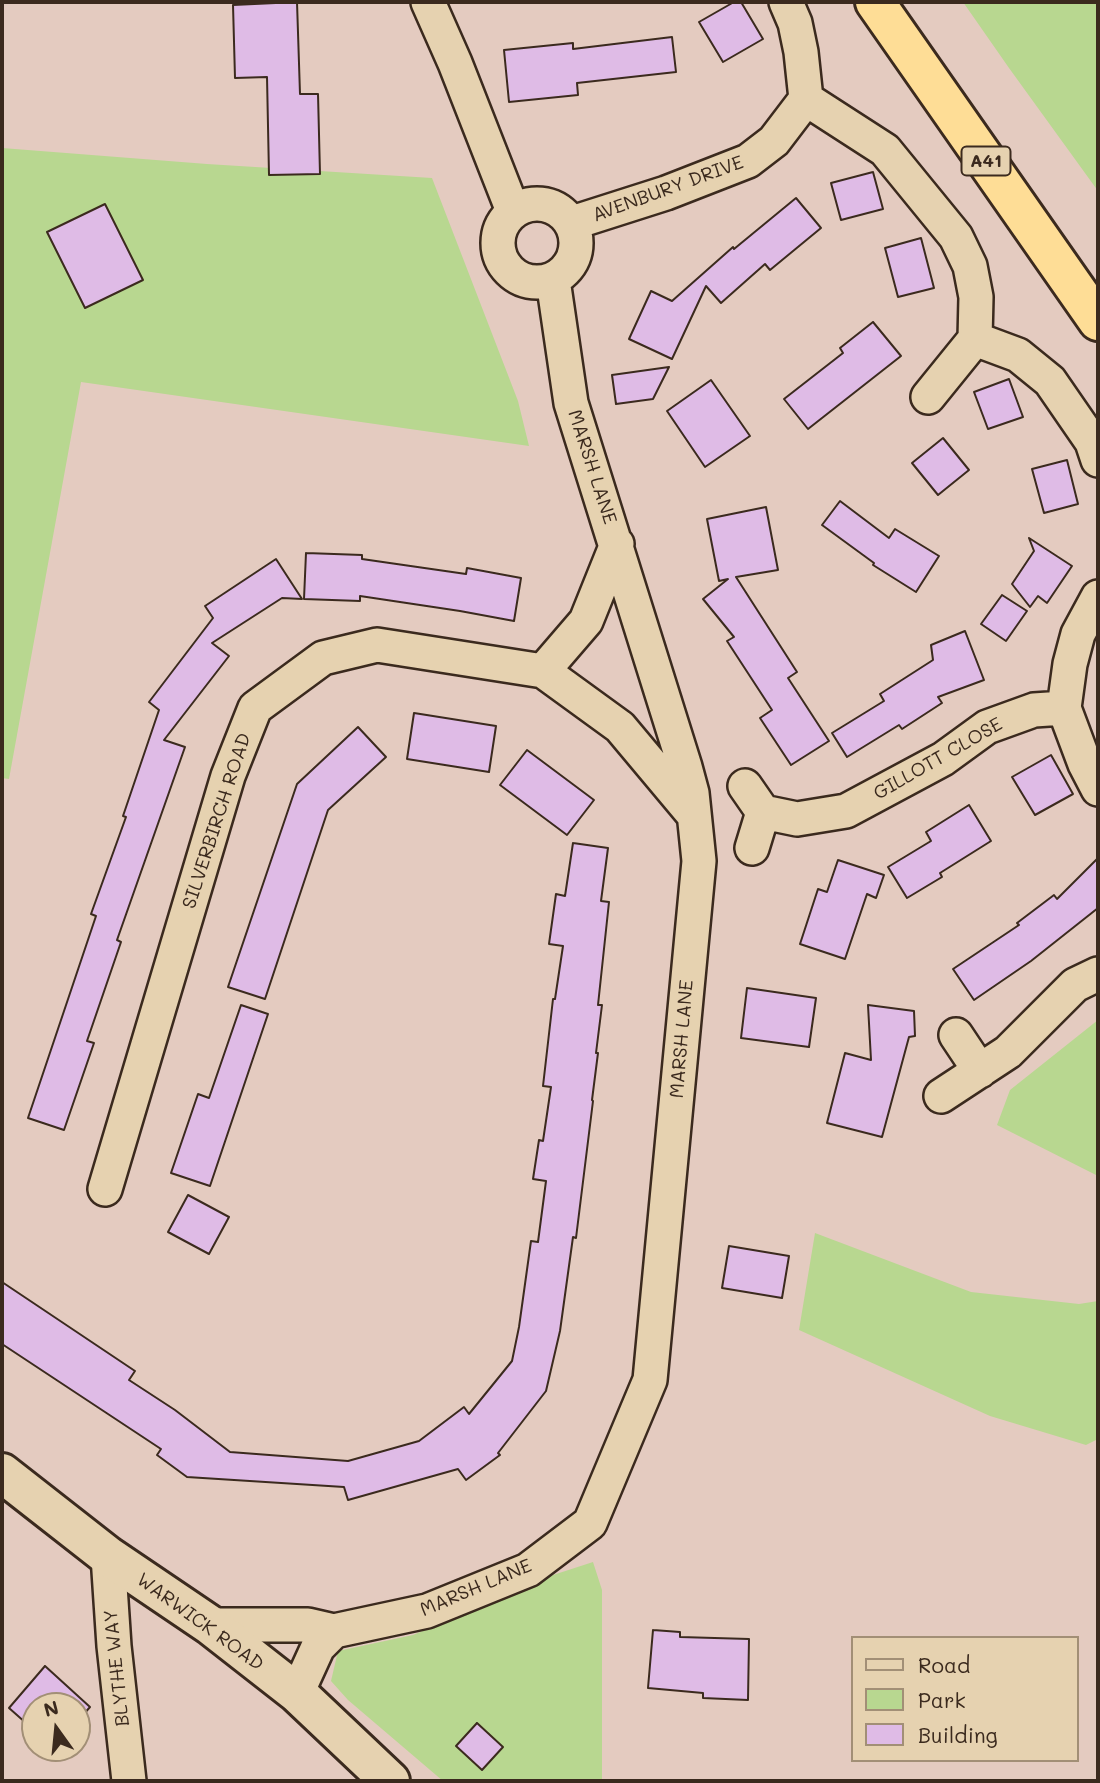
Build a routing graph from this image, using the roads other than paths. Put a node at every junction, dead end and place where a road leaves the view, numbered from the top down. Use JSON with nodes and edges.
{"nodes":[{"id":1,"x":428,"y":2,"type":"edge"},
{"id":2,"x":786,"y":2,"type":"edge"},
{"id":3,"x":875,"y":2,"type":"edge"},
{"id":4,"x":806,"y":99,"type":"junction"},
{"id":5,"x":513,"y":211,"type":"junction"},
{"id":6,"x":572,"y":223,"type":"junction"},
{"id":7,"x":553,"y":280,"type":"junction"},
{"id":8,"x":1098,"y":321,"type":"edge"},
{"id":9,"x":975,"y":339,"type":"junction"},
{"id":10,"x":928,"y":397,"type":"dead end"},
{"id":11,"x":1098,"y":460,"type":"edge"},
{"id":12,"x":617,"y":544,"type":"junction"},
{"id":13,"x":1098,"y":597,"type":"edge"},
{"id":14,"x":543,"y":671,"type":"junction"},
{"id":15,"x":1064,"y":708,"type":"junction"},
{"id":16,"x":1098,"y":789,"type":"edge"},
{"id":17,"x":693,"y":814,"type":"junction"},
{"id":18,"x":752,"y":848,"type":"dead end"},
{"id":19,"x":1098,"y":974,"type":"edge"},
{"id":20,"x":956,"y":1035,"type":"dead end"},
{"id":21,"x":980,"y":1071,"type":"junction"},
{"id":22,"x":941,"y":1096,"type":"dead end"},
{"id":23,"x":105,"y":1189,"type":"dead end"},
{"id":24,"x":2,"y":1474,"type":"edge"},
{"id":25,"x":108,"y":1556,"type":"junction"},
{"id":26,"x":210,"y":1625,"type":"junction"},
{"id":27,"x":334,"y":1631,"type":"junction"},
{"id":28,"x":297,"y":1693,"type":"junction"},
{"id":29,"x":129,"y":1781,"type":"edge"},
{"id":30,"x":390,"y":1781,"type":"edge"}],
"edges":[{"from":1,"to":5,"type":"street"},
{"from":2,"to":4,"type":"street"},
{"from":3,"to":8,"type":"highway","number":"A41"},
{"from":4,"to":6,"type":"street","name":"AVENBURY DRIVE"},
{"from":4,"to":9,"type":"street"},
{"from":5,"to":6,"type":"street"},
{"from":5,"to":7,"type":"street"},
{"from":6,"to":7,"type":"street"},
{"from":7,"to":12,"type":"street","name":"MARSH LANE"},
{"from":9,"to":10,"type":"street"},
{"from":9,"to":11,"type":"street"},
{"from":12,"to":14,"type":"street"},
{"from":12,"to":17,"type":"street","name":"MARSH LANE"},
{"from":13,"to":15,"type":"street"},
{"from":14,"to":17,"type":"street","name":"SILVERBIRCH ROAD"},
{"from":14,"to":23,"type":"street","name":"SILVERBIRCH ROAD"},
{"from":15,"to":16,"type":"street"},
{"from":15,"to":18,"type":"street","name":"GILLOTT CLOSE"},
{"from":17,"to":27,"type":"street","name":"MARSH LANE"},
{"from":19,"to":21,"type":"street"},
{"from":20,"to":21,"type":"street"},
{"from":21,"to":22,"type":"street"},
{"from":24,"to":25,"type":"main road","name":"WARWICK ROAD"},
{"from":25,"to":26,"type":"main road","name":"WARWICK ROAD"},
{"from":25,"to":29,"type":"street","name":"BLYTHE WAY"},
{"from":26,"to":27,"type":"street","name":"MARSH LANE"},
{"from":26,"to":28,"type":"main road","name":"WARWICK ROAD"},
{"from":27,"to":28,"type":"street"},
{"from":28,"to":30,"type":"main road","name":"WARWICK ROAD"}]}
